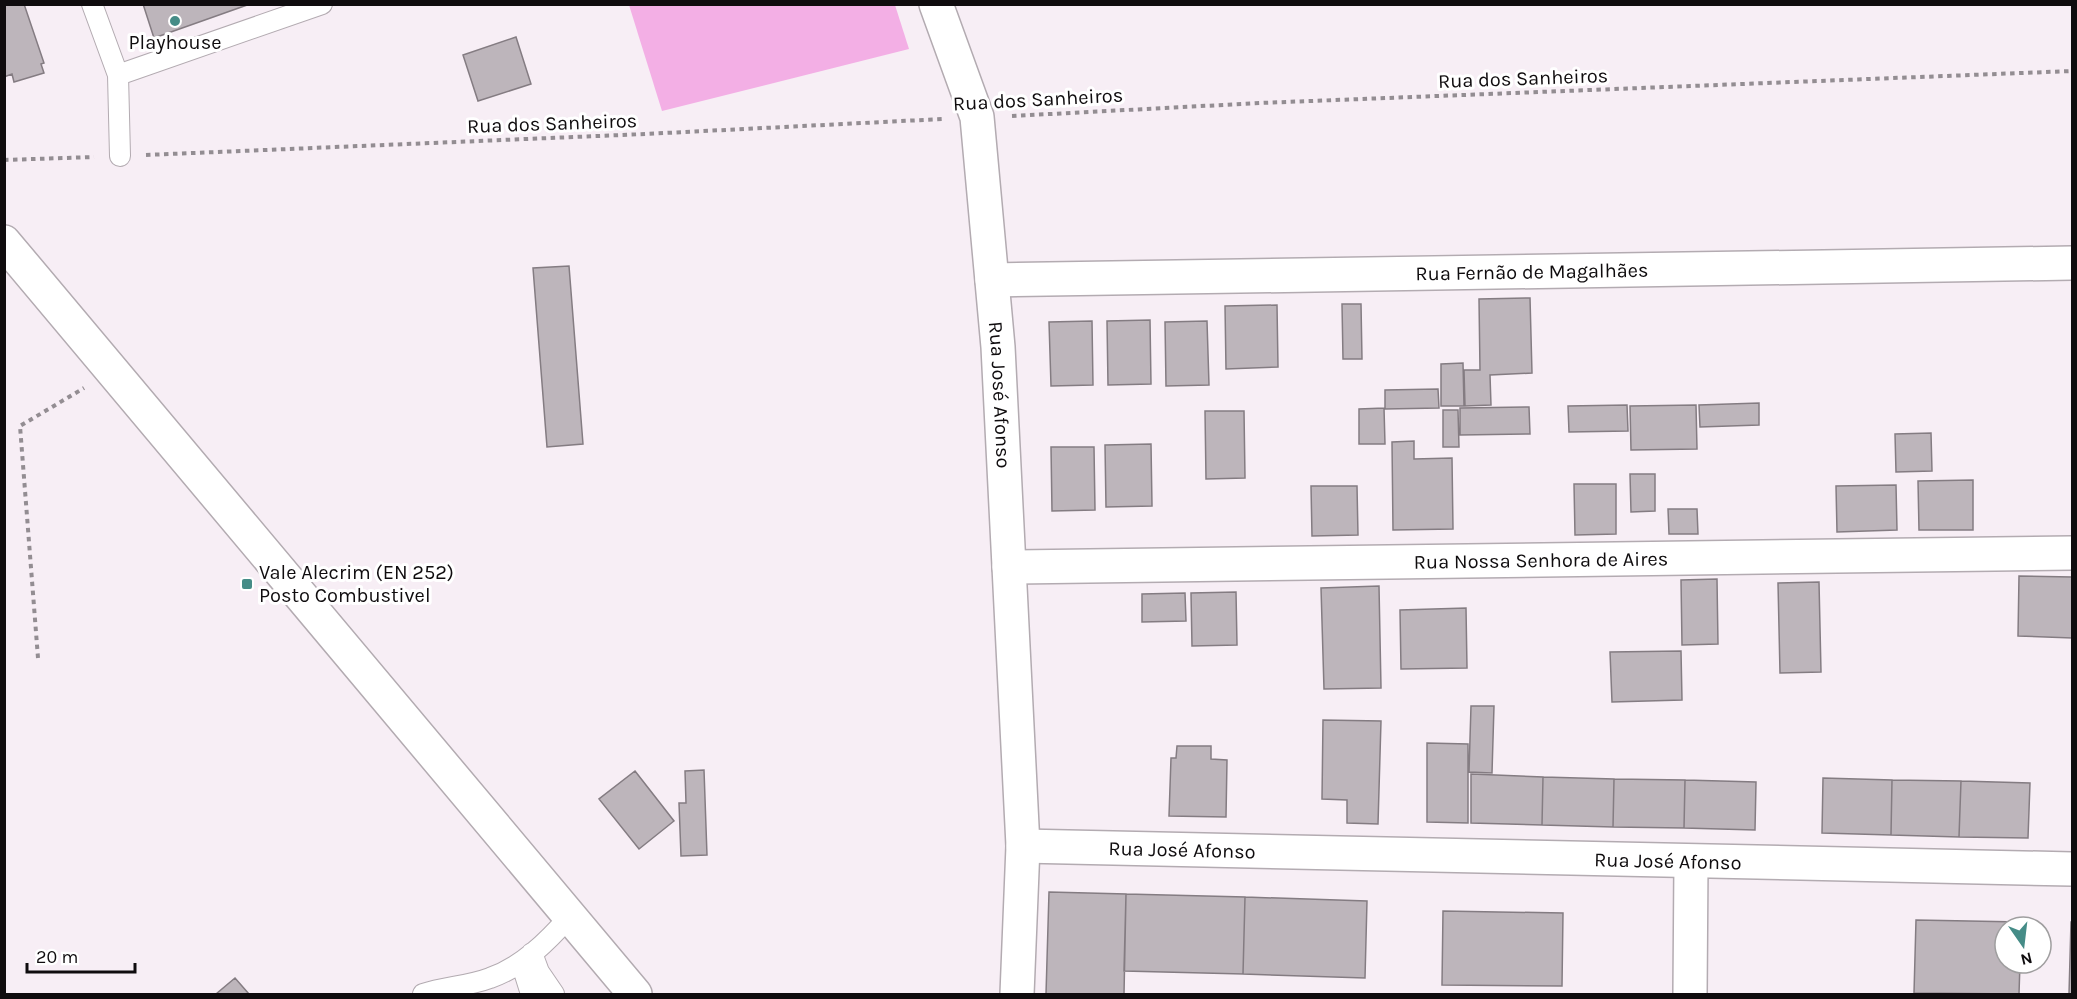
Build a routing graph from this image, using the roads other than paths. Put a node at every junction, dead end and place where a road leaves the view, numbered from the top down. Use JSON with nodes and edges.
{"nodes":[{"id":1,"x":92,"y":4,"type":"edge"},
{"id":2,"x":322,"y":4,"type":"edge"},
{"id":3,"x":936,"y":4,"type":"edge"},
{"id":4,"x":118,"y":75,"type":"junction"},
{"id":5,"x":120,"y":156,"type":"road end"},
{"id":6,"x":4,"y":242,"type":"edge"},
{"id":7,"x":2073,"y":263,"type":"edge"},
{"id":8,"x":992,"y":280,"type":"junction"},
{"id":9,"x":2073,"y":553,"type":"edge"},
{"id":10,"x":1010,"y":567,"type":"junction"},
{"id":11,"x":1023,"y":846,"type":"junction"},
{"id":12,"x":1691,"y":863,"type":"junction"},
{"id":13,"x":2073,"y":869,"type":"edge"},
{"id":14,"x":570,"y":916,"type":"junction"},
{"id":15,"x":526,"y":958,"type":"junction"},
{"id":16,"x":502,"y":973,"type":"junction"},
{"id":17,"x":423,"y":994,"type":"edge"},
{"id":18,"x":492,"y":994,"type":"edge"},
{"id":19,"x":531,"y":994,"type":"edge"},
{"id":20,"x":554,"y":994,"type":"edge"},
{"id":21,"x":635,"y":994,"type":"edge"},
{"id":22,"x":1017,"y":994,"type":"edge"},
{"id":23,"x":1690,"y":994,"type":"edge"}],
"edges":[{"from":1,"to":4,"type":"lane"},
{"from":2,"to":4,"type":"lane"},
{"from":3,"to":8,"type":"street","name":"Rua José Afonso"},
{"from":4,"to":5,"type":"lane"},
{"from":6,"to":14,"type":"street"},
{"from":7,"to":8,"type":"street","name":"Rua Fernão de Magalhães"},
{"from":8,"to":10,"type":"street","name":"Rua José Afonso"},
{"from":9,"to":10,"type":"street","name":"Rua Nossa Senhora de Aires"},
{"from":10,"to":11,"type":"street","name":"Rua José Afonso"},
{"from":11,"to":12,"type":"street","name":"Rua José Afonso"},
{"from":11,"to":22,"type":"street"},
{"from":12,"to":13,"type":"street","name":"Rua José Afonso"},
{"from":12,"to":23,"type":"street"},
{"from":14,"to":15,"type":"lane"},
{"from":14,"to":21,"type":"street"},
{"from":15,"to":16,"type":"lane"},
{"from":15,"to":19,"type":"lane"},
{"from":15,"to":20,"type":"lane"},
{"from":16,"to":17,"type":"lane"},
{"from":16,"to":18,"type":"lane"}]}
